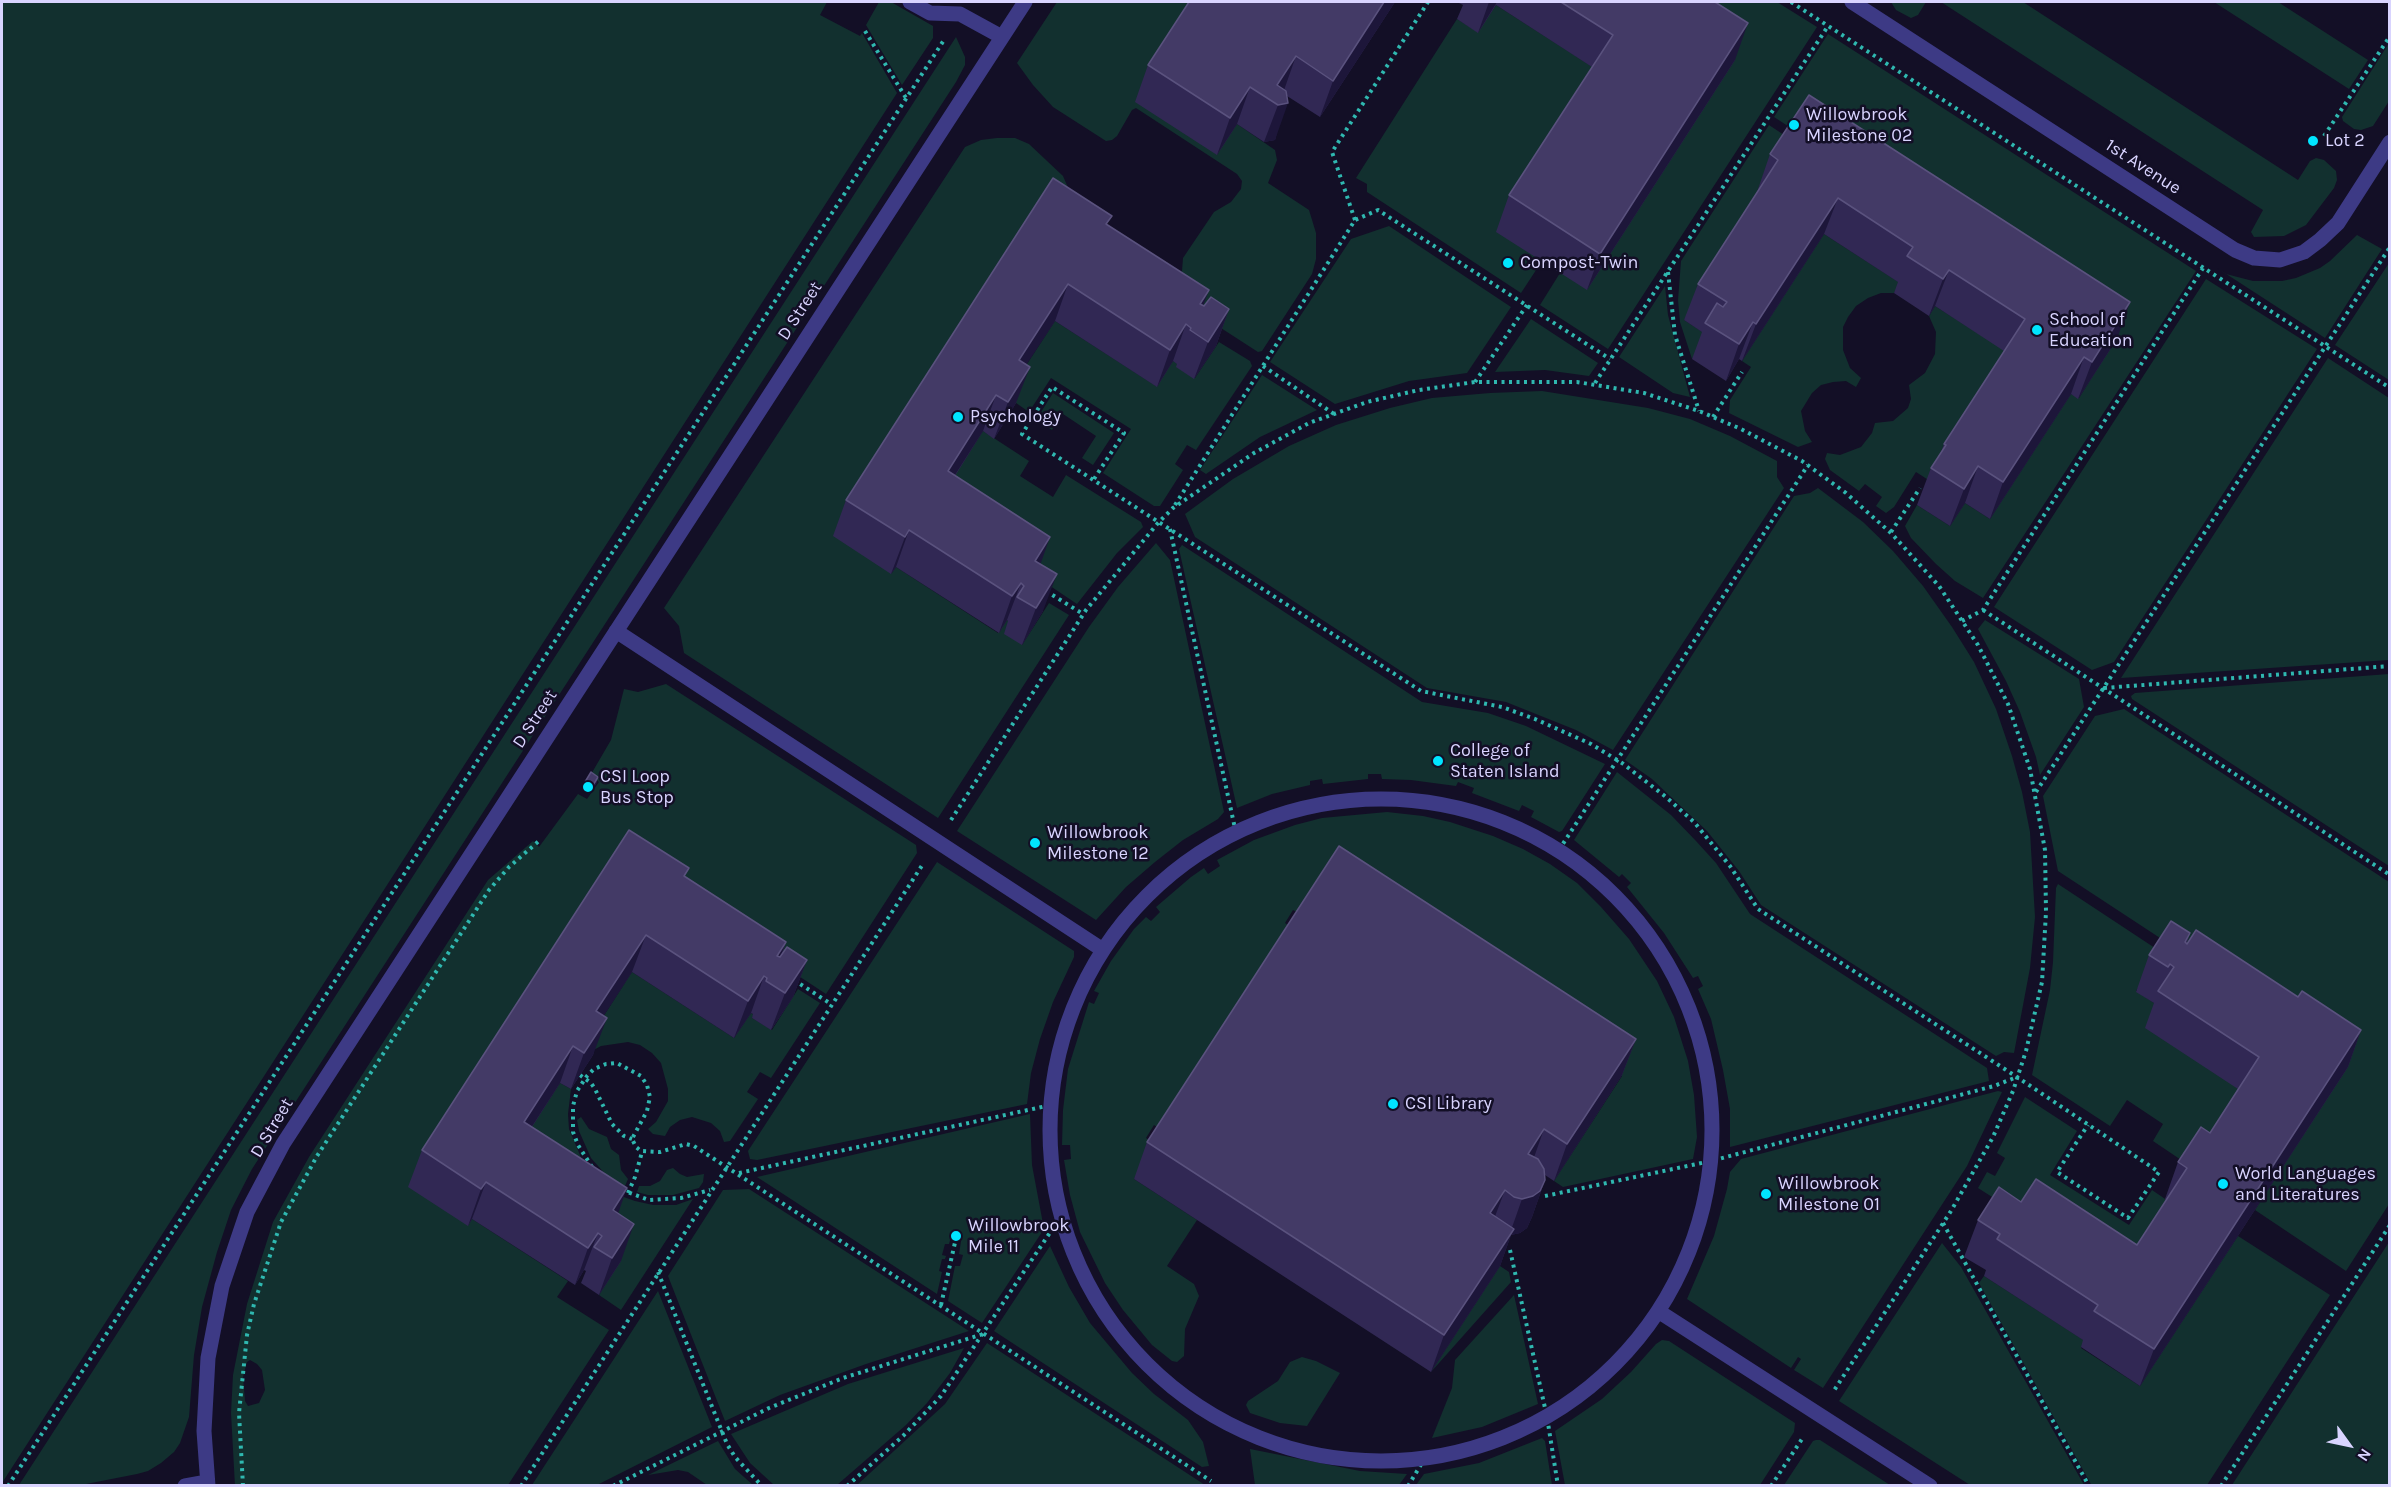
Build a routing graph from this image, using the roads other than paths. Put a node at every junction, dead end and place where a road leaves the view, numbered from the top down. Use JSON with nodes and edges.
{"nodes":[{"id":1,"x":910,"y":2,"type":"edge"},
{"id":2,"x":1025,"y":2,"type":"edge"},
{"id":3,"x":1854,"y":3,"type":"edge"},
{"id":4,"x":957,"y":8,"type":"edge"},
{"id":5,"x":1002,"y":37,"type":"junction"},
{"id":6,"x":2390,"y":142,"type":"edge"},
{"id":7,"x":616,"y":631,"type":"junction"},
{"id":8,"x":1103,"y":950,"type":"junction"},
{"id":9,"x":1658,"y":1311,"type":"junction"},
{"id":10,"x":207,"y":1484,"type":"edge"},
{"id":11,"x":185,"y":1485,"type":"edge"},
{"id":12,"x":1930,"y":1485,"type":"edge"}],
"edges":[{"from":1,"to":4,"type":"street"},
{"from":2,"to":5,"type":"street","name":"D Street"},
{"from":3,"to":6,"type":"street","name":"1st Avenue"},
{"from":4,"to":5,"type":"street"},
{"from":5,"to":7,"type":"street","name":"D Street"},
{"from":7,"to":8,"type":"street"},
{"from":7,"to":10,"type":"street","name":"D Street"},
{"from":8,"to":9,"type":"street"},
{"from":8,"to":9,"type":"street"},
{"from":9,"to":12,"type":"street"},
{"from":10,"to":11,"type":"street","name":"D Street"}]}
